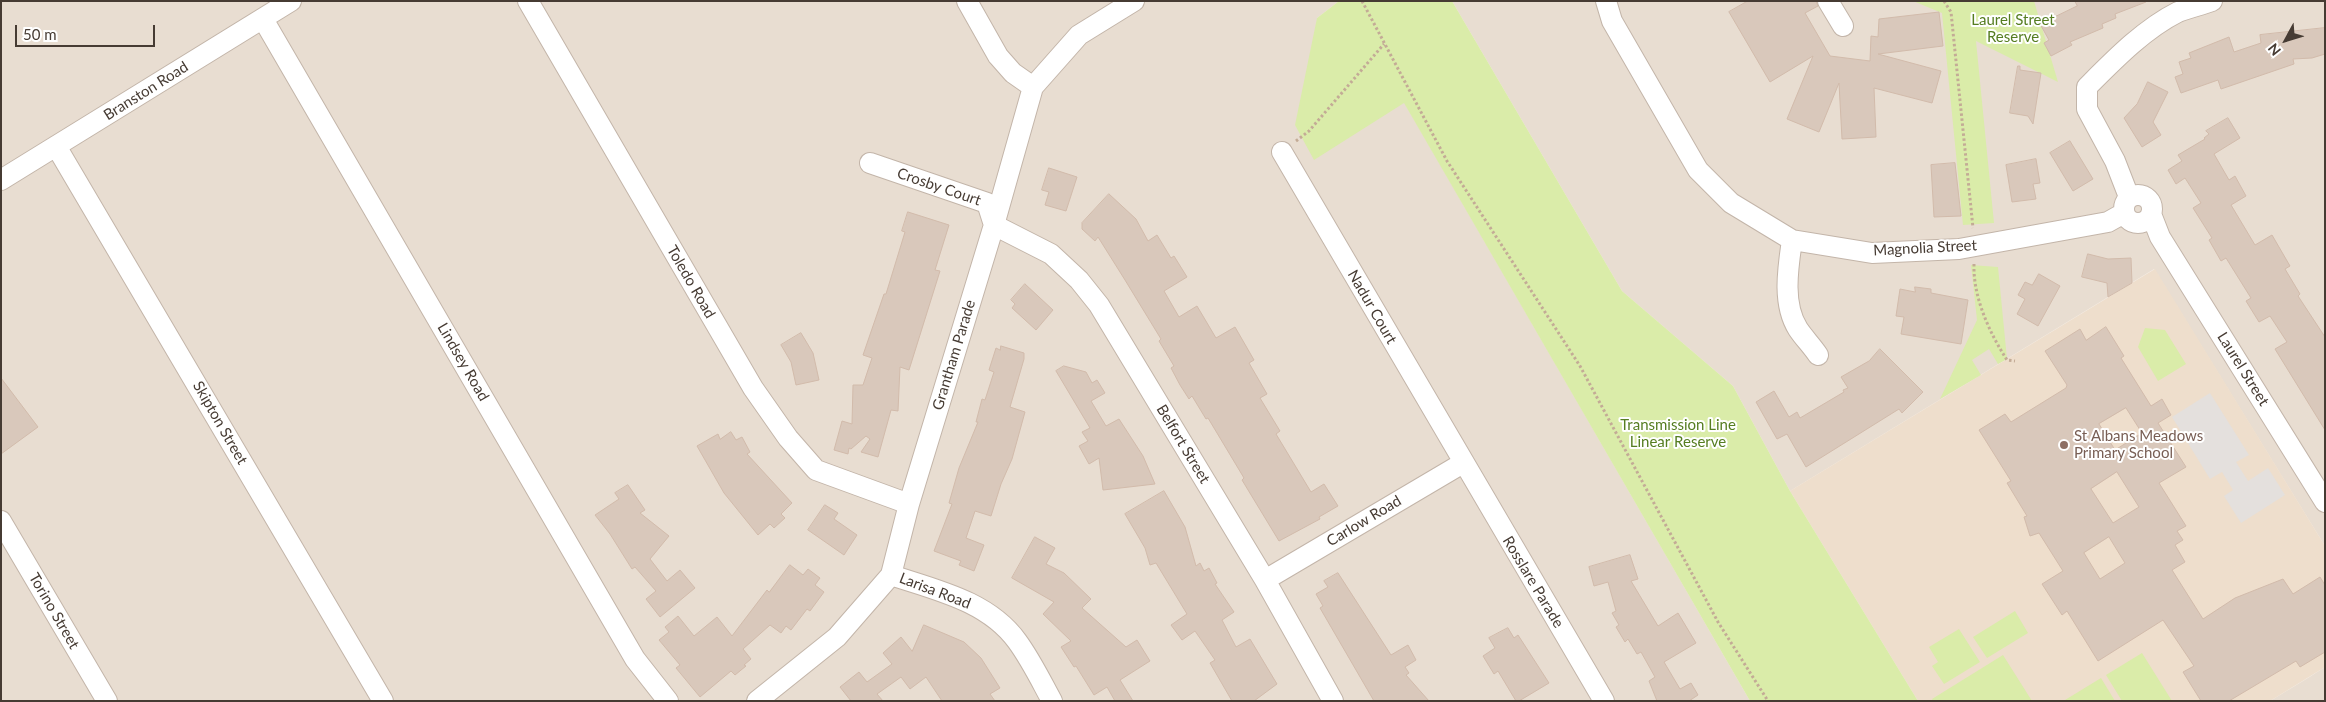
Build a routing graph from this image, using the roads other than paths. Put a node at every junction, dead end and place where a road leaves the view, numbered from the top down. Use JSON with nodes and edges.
{"nodes":[{"id":1,"x":291,"y":1,"type":"edge"},
{"id":2,"x":528,"y":1,"type":"edge"},
{"id":3,"x":967,"y":1,"type":"edge"},
{"id":4,"x":1134,"y":1,"type":"edge"},
{"id":5,"x":1606,"y":1,"type":"edge"},
{"id":6,"x":1828,"y":1,"type":"edge"},
{"id":7,"x":2212,"y":1,"type":"edge"},
{"id":8,"x":263,"y":19,"type":"junction"},
{"id":9,"x":1843,"y":26,"type":"dead end"},
{"id":10,"x":1033,"y":87,"type":"junction"},
{"id":11,"x":56,"y":146,"type":"junction"},
{"id":12,"x":1282,"y":152,"type":"road end"},
{"id":13,"x":870,"y":163,"type":"dead end"},
{"id":14,"x":1,"y":180,"type":"edge"},
{"id":15,"x":2136,"y":212,"type":"junction"},
{"id":16,"x":994,"y":225,"type":"junction"},
{"id":17,"x":1792,"y":240,"type":"junction"},
{"id":18,"x":1818,"y":354,"type":"dead end"},
{"id":19,"x":1463,"y":463,"type":"junction"},
{"id":20,"x":2325,"y":502,"type":"edge"},
{"id":21,"x":909,"y":504,"type":"junction"},
{"id":22,"x":1,"y":521,"type":"edge"},
{"id":23,"x":891,"y":575,"type":"junction"},
{"id":24,"x":1264,"y":580,"type":"junction"},
{"id":25,"x":107,"y":701,"type":"edge"},
{"id":26,"x":383,"y":701,"type":"edge"},
{"id":27,"x":668,"y":701,"type":"edge"},
{"id":28,"x":757,"y":701,"type":"edge"},
{"id":29,"x":1052,"y":701,"type":"edge"},
{"id":30,"x":1333,"y":701,"type":"edge"},
{"id":31,"x":1604,"y":701,"type":"edge"}],
"edges":[{"from":1,"to":8,"type":"street","name":"Branston Road"},
{"from":2,"to":21,"type":"street","name":"Toledo Road"},
{"from":3,"to":10,"type":"street"},
{"from":4,"to":10,"type":"street","name":"Grantham Parade"},
{"from":5,"to":17,"type":"street","name":"Magnolia Street"},
{"from":6,"to":9,"type":"street"},
{"from":7,"to":15,"type":"street","name":"Laurel Street"},
{"from":8,"to":11,"type":"street","name":"Branston Road"},
{"from":8,"to":27,"type":"street","name":"Lindsey Road"},
{"from":10,"to":16,"type":"street","name":"Grantham Parade"},
{"from":11,"to":14,"type":"street","name":"Branston Road"},
{"from":11,"to":26,"type":"street","name":"Skipton Street"},
{"from":12,"to":19,"type":"street","name":"Nadur Court"},
{"from":13,"to":16,"type":"street","name":"Crosby Court"},
{"from":15,"to":17,"type":"street","name":"Magnolia Street"},
{"from":15,"to":20,"type":"street","name":"Laurel Street"},
{"from":16,"to":21,"type":"street","name":"Grantham Parade"},
{"from":16,"to":24,"type":"street","name":"Belfort Street"},
{"from":17,"to":18,"type":"street"},
{"from":19,"to":24,"type":"street","name":"Carlow Road"},
{"from":19,"to":31,"type":"street","name":"Rosslare Parade"},
{"from":21,"to":23,"type":"street","name":"Grantham Parade"},
{"from":22,"to":25,"type":"street","name":"Torino Street"},
{"from":23,"to":28,"type":"street","name":"Grantham Parade"},
{"from":23,"to":29,"type":"street","name":"Larisa Road"},
{"from":24,"to":30,"type":"street","name":"Belfort Street"}]}
